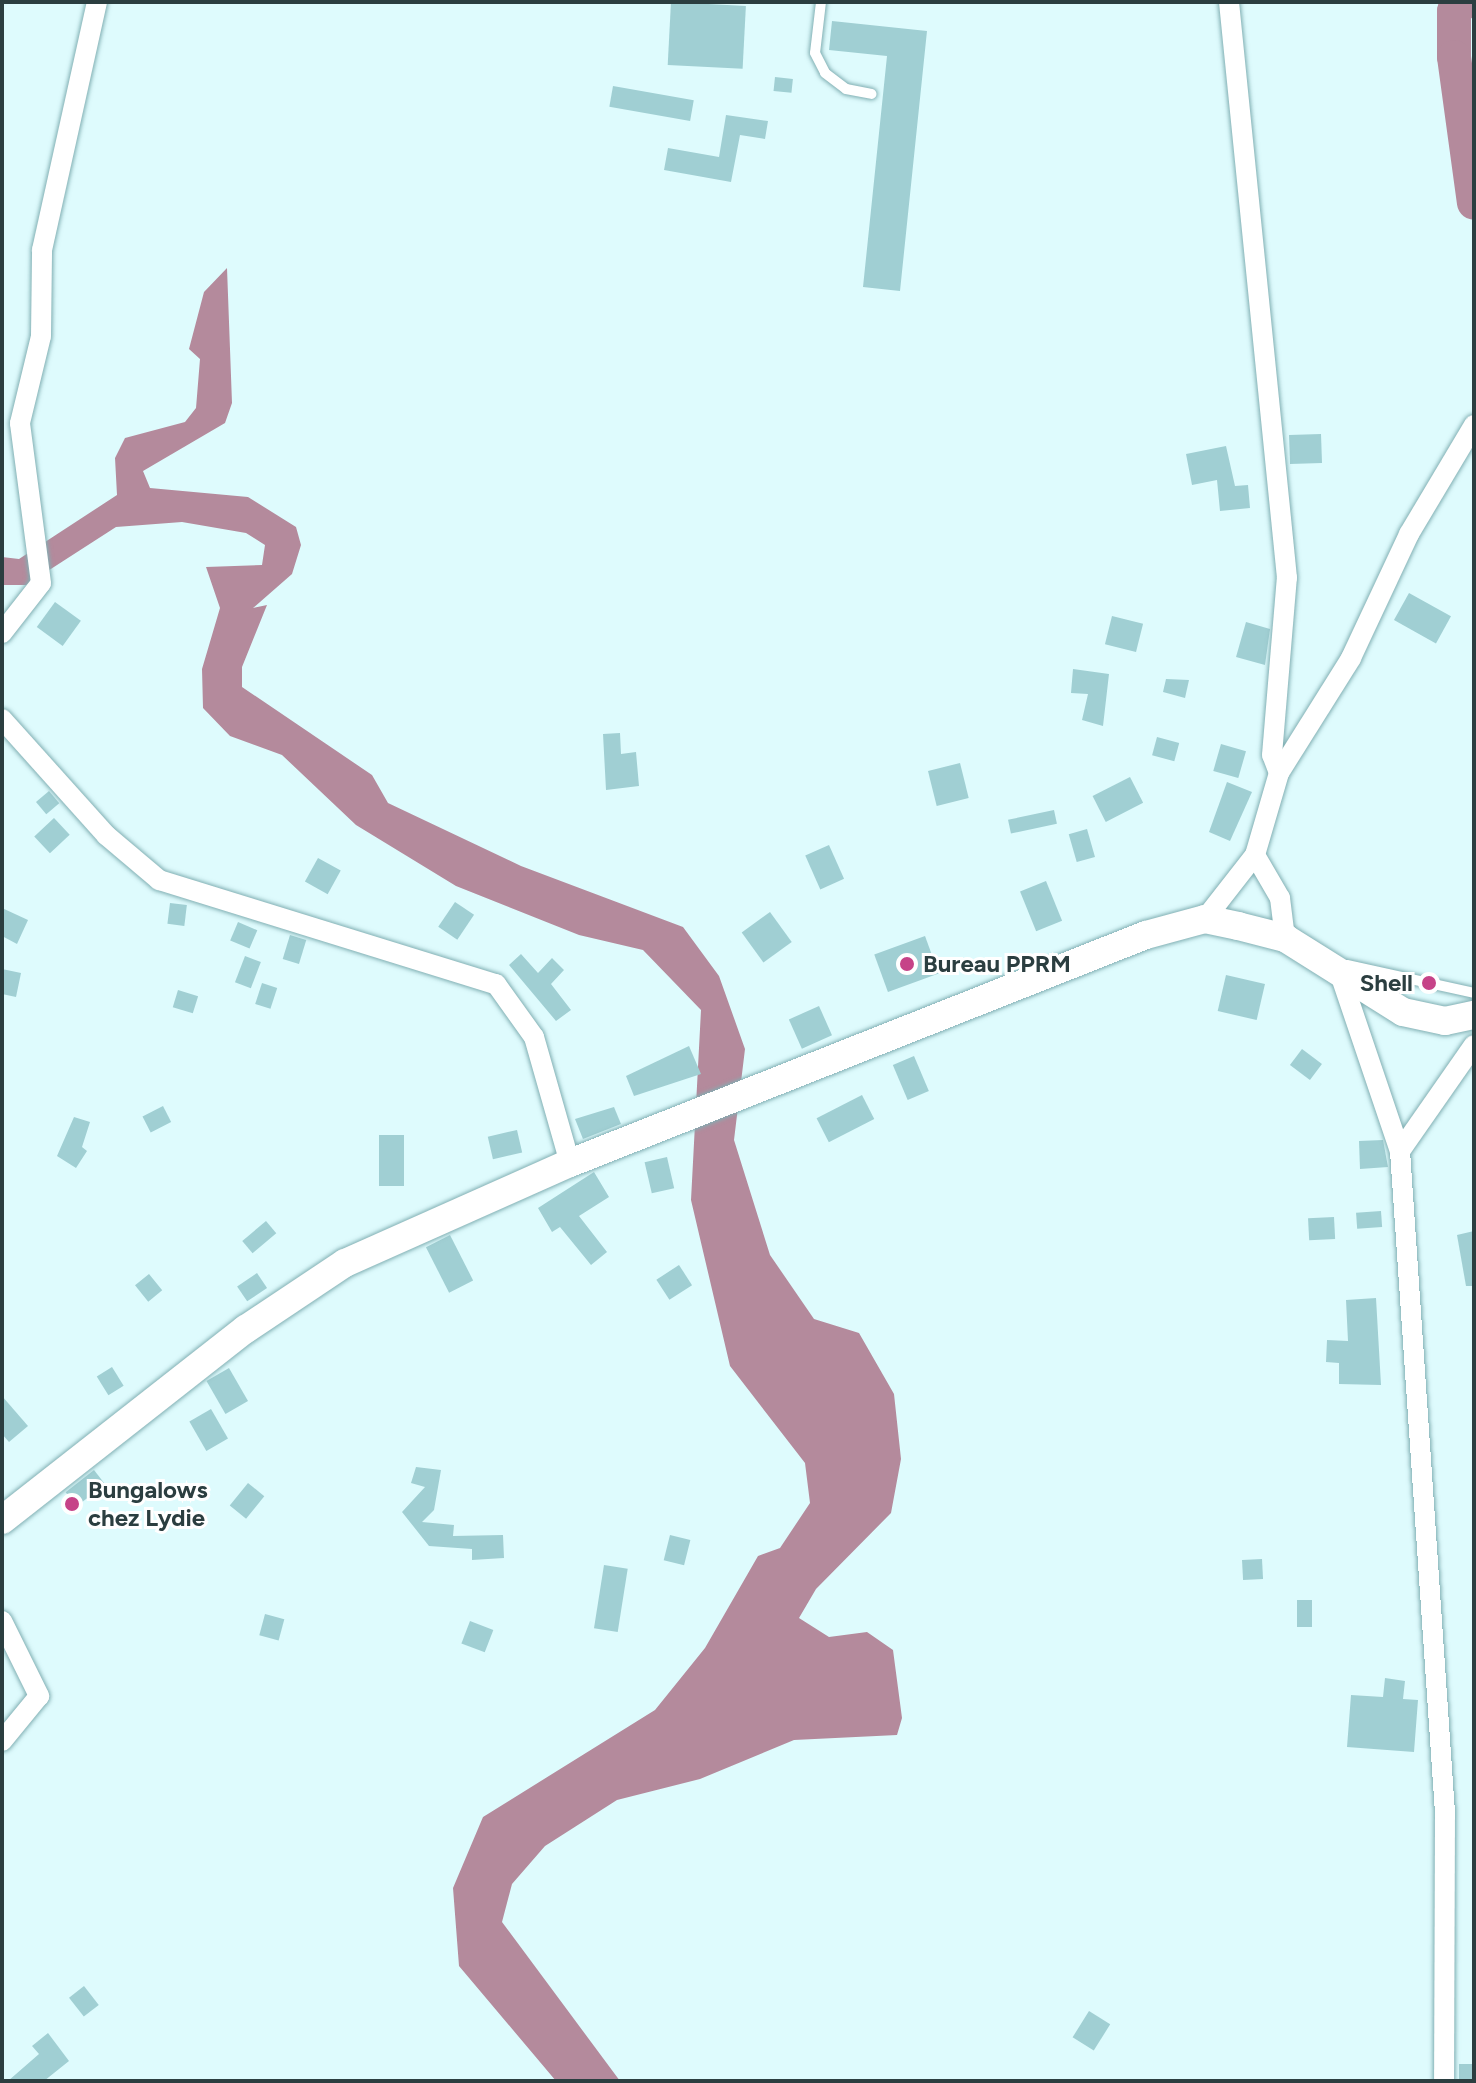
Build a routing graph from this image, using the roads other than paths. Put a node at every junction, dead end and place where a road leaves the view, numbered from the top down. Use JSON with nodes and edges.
{"nodes":[{"id":1,"x":97,"y":2,"type":"edge"},
{"id":2,"x":821,"y":2,"type":"edge"},
{"id":3,"x":1229,"y":2,"type":"edge"},
{"id":4,"x":872,"y":94,"type":"dead end"},
{"id":5,"x":1474,"y":425,"type":"edge"},
{"id":6,"x":2,"y":633,"type":"edge"},
{"id":7,"x":2,"y":719,"type":"edge"},
{"id":8,"x":1279,"y":773,"type":"junction"},
{"id":9,"x":1255,"y":855,"type":"junction"},
{"id":10,"x":1205,"y":919,"type":"junction"},
{"id":11,"x":1285,"y":938,"type":"junction"},
{"id":12,"x":1321,"y":959,"type":"junction"},
{"id":13,"x":1342,"y":980,"type":"junction"},
{"id":14,"x":1474,"y":993,"type":"edge"},
{"id":15,"x":1474,"y":1015,"type":"edge"},
{"id":16,"x":1474,"y":1045,"type":"edge"},
{"id":17,"x":1400,"y":1151,"type":"junction"},
{"id":18,"x":570,"y":1163,"type":"junction"},
{"id":19,"x":2,"y":1520,"type":"edge"},
{"id":20,"x":2,"y":1621,"type":"edge"},
{"id":21,"x":2,"y":1741,"type":"edge"},
{"id":22,"x":1444,"y":2081,"type":"edge"}],
"edges":[{"from":1,"to":6,"type":"street"},
{"from":2,"to":4,"type":"lane"},
{"from":3,"to":8,"type":"street"},
{"from":5,"to":8,"type":"street"},
{"from":7,"to":18,"type":"street"},
{"from":8,"to":9,"type":"street"},
{"from":9,"to":10,"type":"street"},
{"from":9,"to":11,"type":"street"},
{"from":10,"to":11,"type":"main road"},
{"from":10,"to":18,"type":"main road"},
{"from":11,"to":12,"type":"main road"},
{"from":12,"to":13,"type":"main road"},
{"from":12,"to":14,"type":"lane"},
{"from":13,"to":15,"type":"main road"},
{"from":13,"to":17,"type":"street"},
{"from":16,"to":17,"type":"street"},
{"from":17,"to":22,"type":"street"},
{"from":18,"to":19,"type":"main road"},
{"from":20,"to":21,"type":"street"}]}
